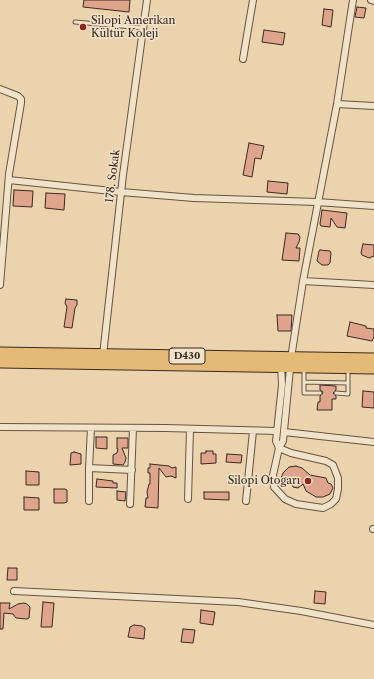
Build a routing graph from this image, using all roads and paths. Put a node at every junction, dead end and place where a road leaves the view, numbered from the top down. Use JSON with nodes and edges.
{"nodes":[{"id":1,"x":147,"y":0,"type":"edge"},
{"id":2,"x":253,"y":0,"type":"edge"},
{"id":3,"x":353,"y":0,"type":"edge"},
{"id":4,"x":371,"y":0,"type":"edge"},
{"id":5,"x":374,"y":1,"type":"edge"},
{"id":6,"x":75,"y":22,"type":"dead end"},
{"id":7,"x":143,"y":28,"type":"junction"},
{"id":8,"x":243,"y":59,"type":"dead end"},
{"id":9,"x":0,"y":89,"type":"edge"},
{"id":10,"x":337,"y":104,"type":"junction"},
{"id":11,"x":374,"y":106,"type":"edge"},
{"id":12,"x":9,"y":180,"type":"junction"},
{"id":13,"x":121,"y":192,"type":"junction"},
{"id":14,"x":317,"y":202,"type":"junction"},
{"id":15,"x":374,"y":206,"type":"edge"},
{"id":16,"x":1,"y":258,"type":"edge"},
{"id":17,"x":304,"y":281,"type":"junction"},
{"id":18,"x":0,"y":285,"type":"edge"},
{"id":19,"x":374,"y":285,"type":"edge"},
{"id":20,"x":0,"y":353,"type":"edge"},
{"id":21,"x":103,"y":355,"type":"junction"},
{"id":22,"x":374,"y":359,"type":"edge"},
{"id":23,"x":0,"y":362,"type":"edge"},
{"id":24,"x":286,"y":362,"type":"junction"},
{"id":25,"x":304,"y":367,"type":"junction"},
{"id":26,"x":348,"y":368,"type":"junction"},
{"id":27,"x":374,"y":368,"type":"edge"},
{"id":28,"x":304,"y":382,"type":"junction"},
{"id":29,"x":348,"y":383,"type":"junction"},
{"id":30,"x":320,"y":393,"type":"dead end"},
{"id":31,"x":336,"y":393,"type":"dead end"},
{"id":32,"x":0,"y":427,"type":"edge"},
{"id":33,"x":91,"y":428,"type":"junction"},
{"id":34,"x":133,"y":428,"type":"junction"},
{"id":35,"x":190,"y":429,"type":"junction"},
{"id":36,"x":253,"y":431,"type":"junction"},
{"id":37,"x":281,"y":432,"type":"junction"},
{"id":38,"x":374,"y":442,"type":"edge"},
{"id":39,"x":279,"y":448,"type":"junction"},
{"id":40,"x":89,"y":468,"type":"junction"},
{"id":41,"x":132,"y":470,"type":"junction"},
{"id":42,"x":188,"y":499,"type":"dead end"},
{"id":43,"x":89,"y":501,"type":"dead end"},
{"id":44,"x":246,"y":501,"type":"dead end"},
{"id":45,"x":130,"y":504,"type":"dead end"},
{"id":46,"x":14,"y":591,"type":"dead end"},
{"id":47,"x":374,"y":624,"type":"edge"}],
"edges":[{"from":1,"to":7,"type":"street","name":"178. Sokak"},
{"from":2,"to":8,"type":"street"},
{"from":3,"to":10,"type":"street"},
{"from":4,"to":5,"type":"street"},
{"from":6,"to":7,"type":"lane"},
{"from":7,"to":13,"type":"street","name":"178. Sokak"},
{"from":9,"to":12,"type":"street"},
{"from":10,"to":11,"type":"street"},
{"from":10,"to":14,"type":"street"},
{"from":12,"to":13,"type":"street"},
{"from":12,"to":16,"type":"street"},
{"from":13,"to":14,"type":"street"},
{"from":13,"to":21,"type":"street","name":"178. Sokak"},
{"from":14,"to":15,"type":"street"},
{"from":14,"to":17,"type":"street"},
{"from":16,"to":18,"type":"street"},
{"from":17,"to":19,"type":"street"},
{"from":17,"to":24,"type":"street"},
{"from":20,"to":21,"type":"highway","number":"D430"},
{"from":21,"to":24,"type":"highway","number":"D430"},
{"from":22,"to":24,"type":"highway","number":"D430"},
{"from":23,"to":24,"type":"highway","number":"D430"},
{"from":24,"to":25,"type":"highway","number":"D430"},
{"from":24,"to":37,"type":"street"},
{"from":24,"to":37,"type":"street"},
{"from":25,"to":26,"type":"highway","number":"D430"},
{"from":25,"to":28,"type":"lane"},
{"from":26,"to":27,"type":"highway","number":"D430"},
{"from":26,"to":29,"type":"lane"},
{"from":28,"to":29,"type":"lane"},
{"from":28,"to":30,"type":"lane"},
{"from":29,"to":31,"type":"lane"},
{"from":32,"to":33,"type":"street"},
{"from":33,"to":34,"type":"street"},
{"from":33,"to":40,"type":"street"},
{"from":34,"to":35,"type":"street"},
{"from":34,"to":41,"type":"street"},
{"from":35,"to":36,"type":"street"},
{"from":35,"to":42,"type":"street"},
{"from":36,"to":37,"type":"street"},
{"from":36,"to":44,"type":"street"},
{"from":37,"to":38,"type":"street"},
{"from":37,"to":39,"type":"street"},
{"from":39,"to":39,"type":"street"},
{"from":40,"to":41,"type":"street"},
{"from":40,"to":43,"type":"street"},
{"from":41,"to":45,"type":"street"},
{"from":46,"to":47,"type":"street"}]}
